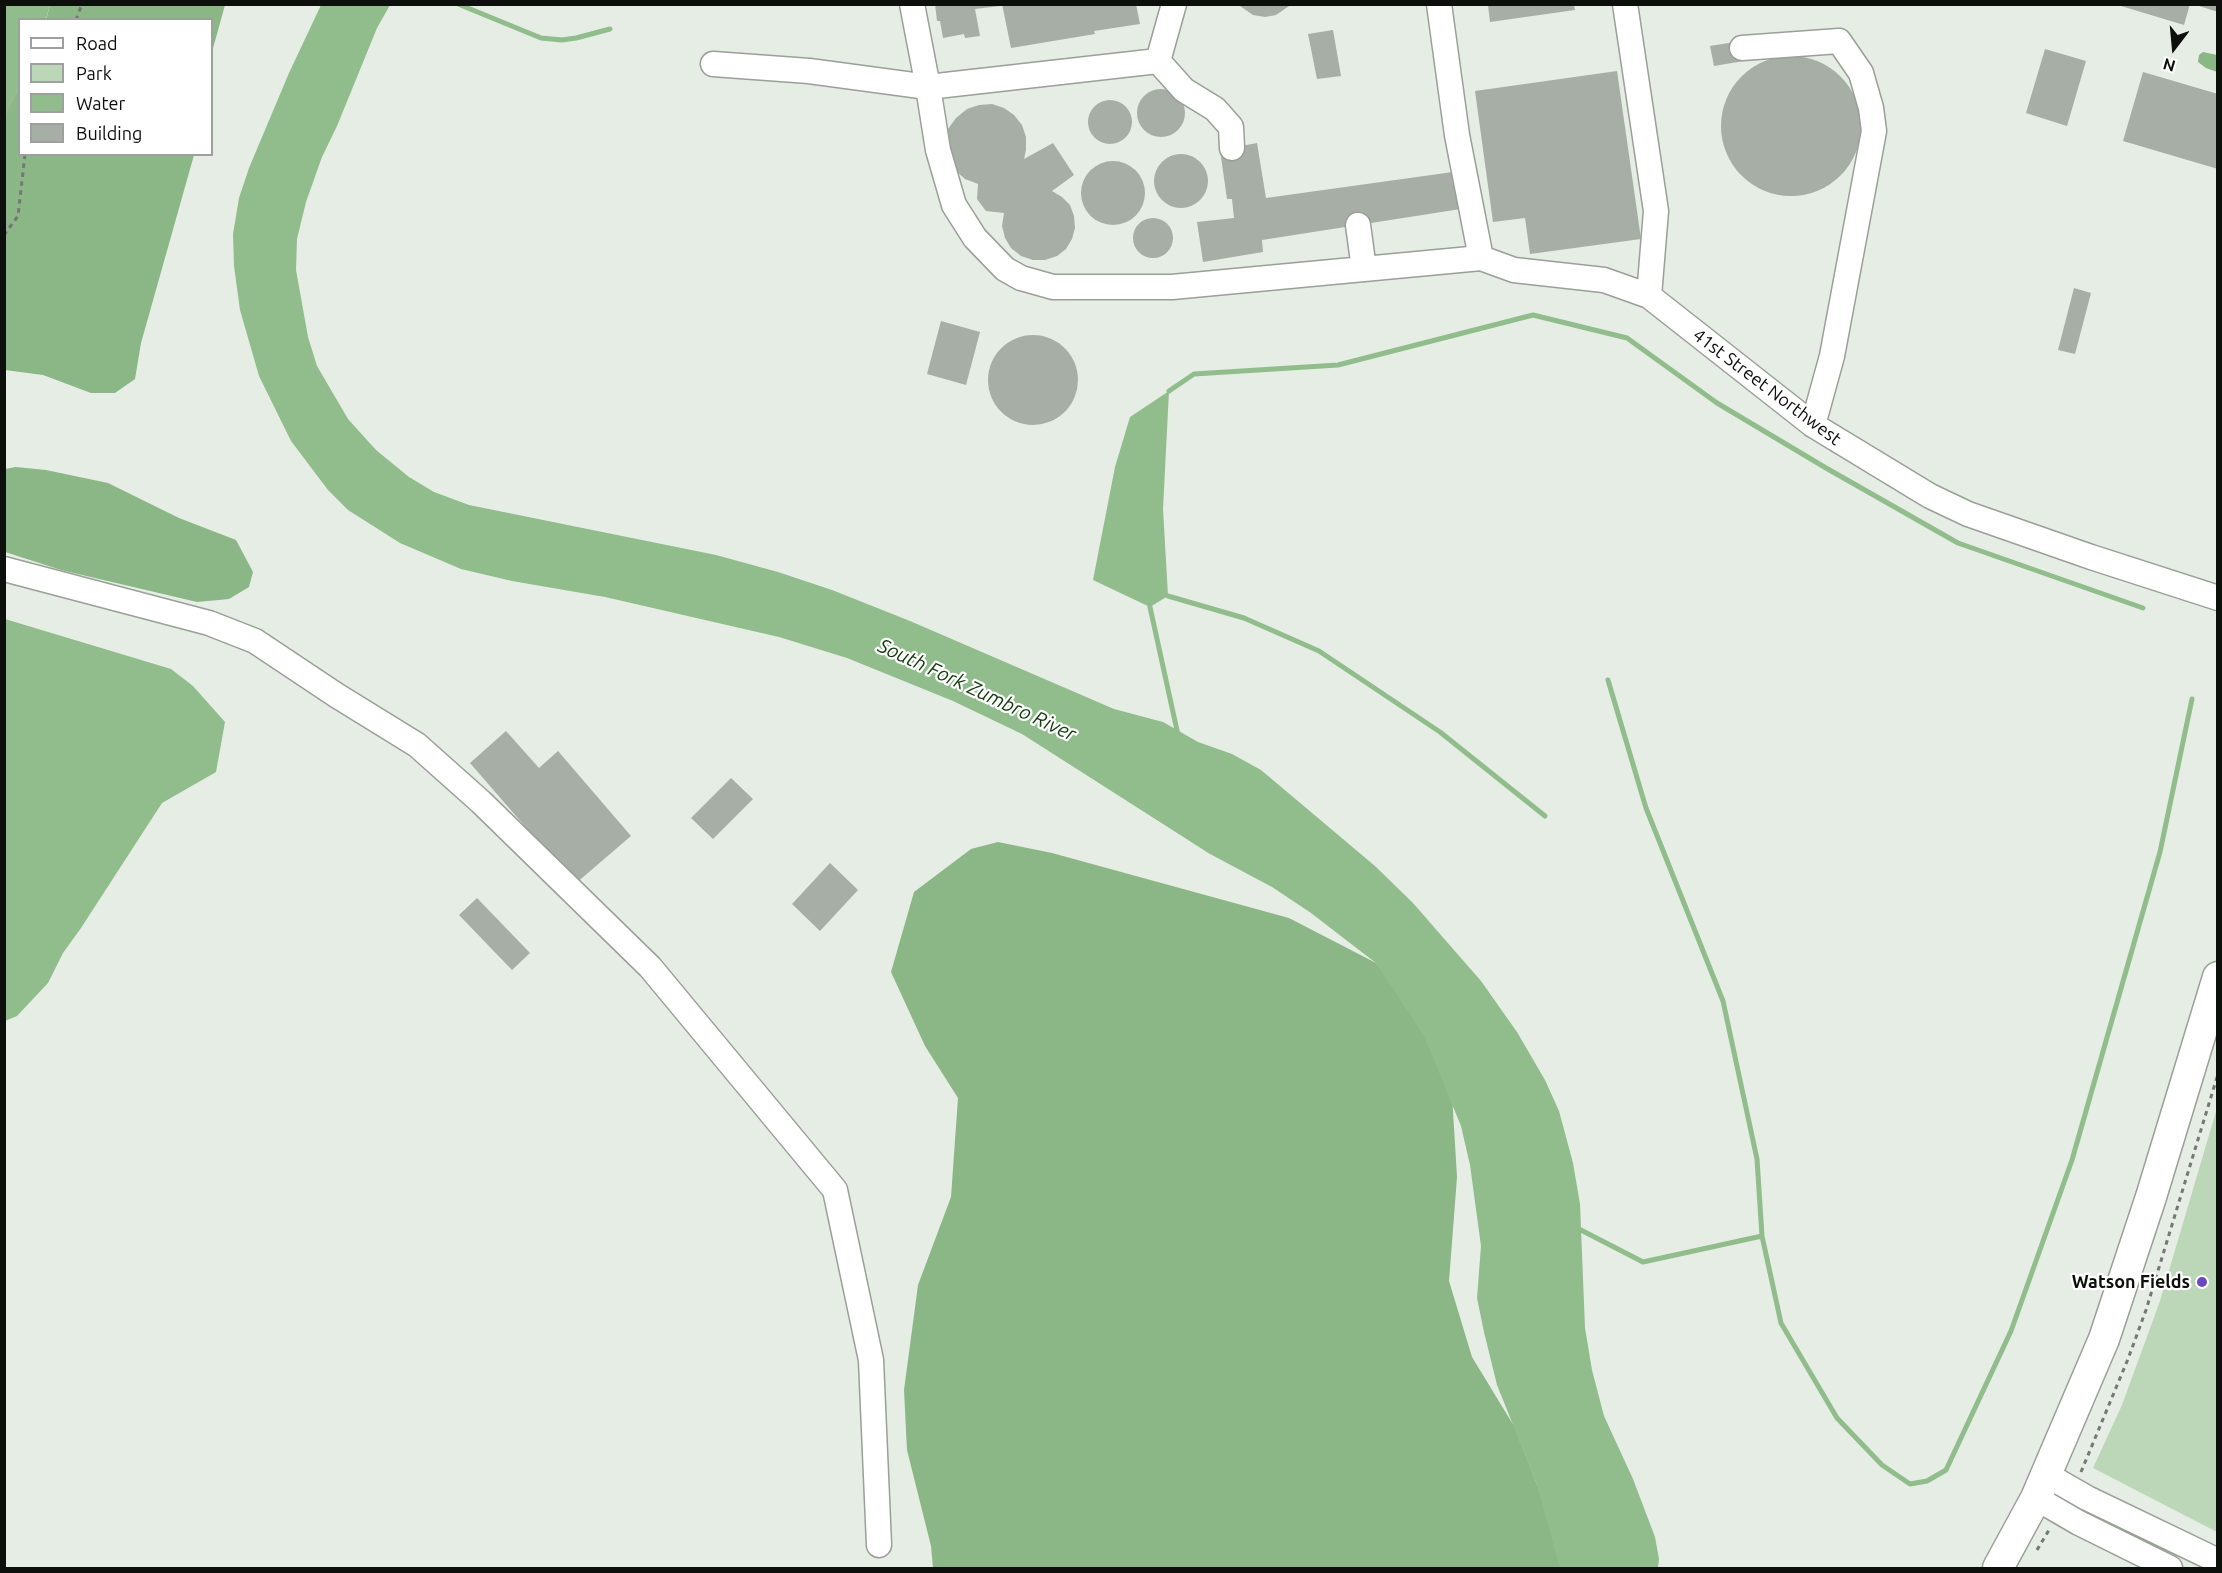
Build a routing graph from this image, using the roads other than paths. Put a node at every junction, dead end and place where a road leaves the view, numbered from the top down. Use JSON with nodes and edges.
{"nodes":[{"id":1,"x":912,"y":4,"type":"edge"},
{"id":2,"x":1174,"y":4,"type":"edge"},
{"id":3,"x":1439,"y":4,"type":"edge"},
{"id":4,"x":1624,"y":4,"type":"edge"},
{"id":5,"x":1742,"y":48,"type":"dead end"},
{"id":6,"x":1158,"y":61,"type":"junction"},
{"id":7,"x":713,"y":64,"type":"dead end"},
{"id":8,"x":928,"y":87,"type":"junction"},
{"id":9,"x":1232,"y":148,"type":"dead end"},
{"id":10,"x":1358,"y":225,"type":"dead end"},
{"id":11,"x":1481,"y":258,"type":"junction"},
{"id":12,"x":1364,"y":269,"type":"junction"},
{"id":13,"x":1649,"y":296,"type":"junction"},
{"id":14,"x":1813,"y":425,"type":"junction"},
{"id":15,"x":4,"y":569,"type":"edge"},
{"id":16,"x":2217,"y":598,"type":"edge"},
{"id":17,"x":2217,"y":977,"type":"edge"},
{"id":18,"x":2042,"y":1486,"type":"junction"},
{"id":19,"x":879,"y":1545,"type":"dead end"},
{"id":20,"x":2217,"y":1562,"type":"edge"},
{"id":21,"x":1998,"y":1569,"type":"edge"},
{"id":22,"x":2170,"y":1569,"type":"edge"}],
"edges":[{"from":1,"to":8,"type":"street"},
{"from":2,"to":6,"type":"street"},
{"from":3,"to":11,"type":"street"},
{"from":4,"to":13,"type":"street"},
{"from":5,"to":14,"type":"street"},
{"from":6,"to":8,"type":"street"},
{"from":6,"to":9,"type":"street"},
{"from":7,"to":8,"type":"street"},
{"from":8,"to":12,"type":"street"},
{"from":10,"to":12,"type":"street"},
{"from":11,"to":12,"type":"street"},
{"from":11,"to":13,"type":"street","name":"41st Street Northwest"},
{"from":13,"to":14,"type":"street","name":"41st Street Northwest"},
{"from":14,"to":16,"type":"street","name":"41st Street Northwest"},
{"from":15,"to":19,"type":"street"},
{"from":17,"to":18,"type":"main road"},
{"from":18,"to":20,"type":"street"},
{"from":18,"to":21,"type":"main road"},
{"from":18,"to":22,"type":"street"}]}
